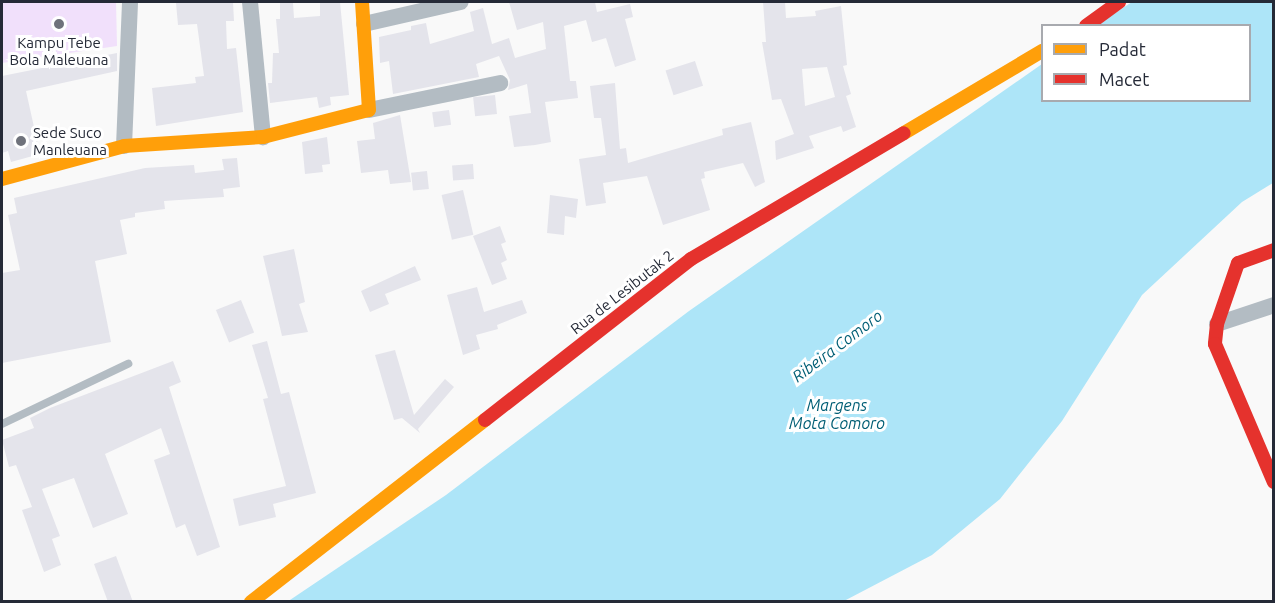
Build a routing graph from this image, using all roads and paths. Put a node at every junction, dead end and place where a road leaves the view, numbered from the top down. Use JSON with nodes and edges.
{"nodes":[{"id":1,"x":129,"y":2,"type":"edge"},
{"id":2,"x":250,"y":2,"type":"edge"},
{"id":3,"x":362,"y":2,"type":"edge"},
{"id":4,"x":461,"y":2,"type":"edge"},
{"id":5,"x":1119,"y":2,"type":"edge"},
{"id":6,"x":364,"y":24,"type":"junction"},
{"id":7,"x":1089,"y":24,"type":"edge"},
{"id":8,"x":1041,"y":52,"type":"edge"},
{"id":9,"x":500,"y":83,"type":"dead end"},
{"id":10,"x":369,"y":110,"type":"junction"},
{"id":11,"x":263,"y":137,"type":"junction"},
{"id":12,"x":124,"y":146,"type":"junction"},
{"id":13,"x":2,"y":179,"type":"edge"},
{"id":14,"x":1274,"y":250,"type":"edge"},
{"id":15,"x":1274,"y":305,"type":"edge"},
{"id":16,"x":1217,"y":324,"type":"junction"},
{"id":17,"x":128,"y":364,"type":"dead end"},
{"id":18,"x":2,"y":424,"type":"edge"},
{"id":19,"x":1274,"y":482,"type":"edge"},
{"id":20,"x":251,"y":602,"type":"edge"}],
"edges":[{"from":1,"to":12,"type":"street"},
{"from":2,"to":11,"type":"street"},
{"from":3,"to":6,"type":"main road"},
{"from":4,"to":6,"type":"street"},
{"from":5,"to":7,"type":"main road"},
{"from":6,"to":10,"type":"main road"},
{"from":8,"to":20,"type":"main road","name":"Rua de Lesibutak 2"},
{"from":9,"to":10,"type":"street"},
{"from":10,"to":11,"type":"main road"},
{"from":11,"to":12,"type":"main road"},
{"from":12,"to":13,"type":"main road"},
{"from":14,"to":16,"type":"main road"},
{"from":15,"to":16,"type":"street"},
{"from":16,"to":19,"type":"main road"},
{"from":17,"to":18,"type":"lane"}]}
